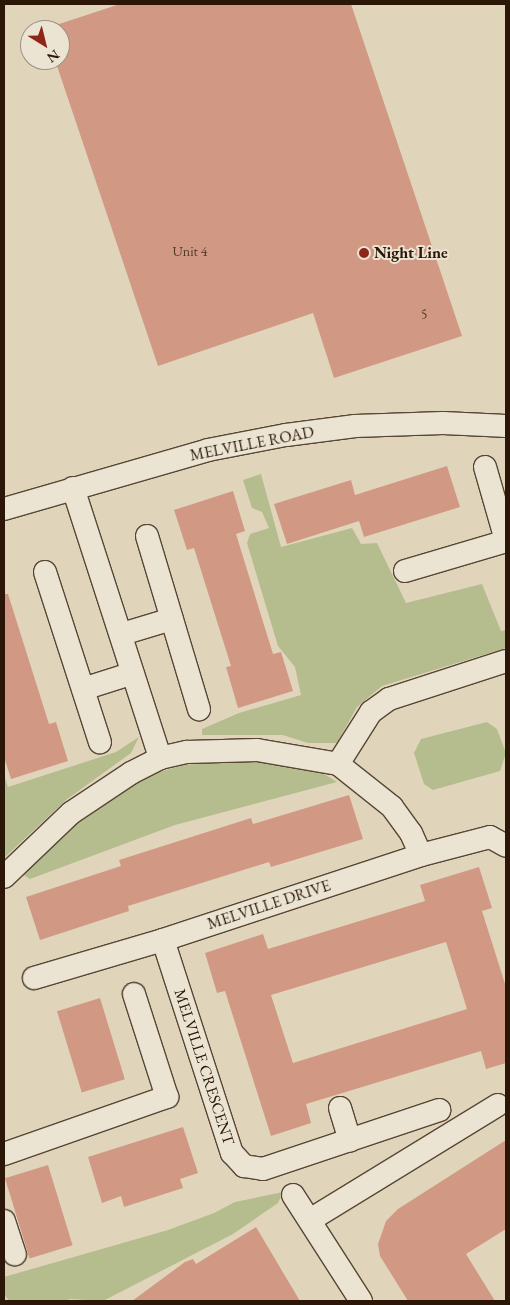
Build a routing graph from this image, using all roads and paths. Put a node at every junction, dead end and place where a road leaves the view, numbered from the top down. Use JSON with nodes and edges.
{"nodes":[{"id":1,"x":506,"y":426,"type":"edge"},
{"id":2,"x":485,"y":467,"type":"dead end"},
{"id":3,"x":73,"y":488,"type":"junction"},
{"id":4,"x":4,"y":509,"type":"edge"},
{"id":5,"x":147,"y":536,"type":"dead end"},
{"id":6,"x":506,"y":541,"type":"edge"},
{"id":7,"x":405,"y":571,"type":"dead end"},
{"id":8,"x":45,"y":572,"type":"dead end"},
{"id":9,"x":172,"y":618,"type":"junction"},
{"id":10,"x":122,"y":634,"type":"junction"},
{"id":11,"x":506,"y":661,"type":"edge"},
{"id":12,"x":133,"y":673,"type":"junction"},
{"id":13,"x":83,"y":689,"type":"junction"},
{"id":14,"x":199,"y":709,"type":"dead end"},
{"id":15,"x":100,"y":742,"type":"dead end"},
{"id":16,"x":160,"y":758,"type":"junction"},
{"id":17,"x":338,"y":764,"type":"junction"},
{"id":18,"x":504,"y":844,"type":"edge"},
{"id":19,"x":421,"y":855,"type":"junction"},
{"id":20,"x":4,"y":877,"type":"edge"},
{"id":21,"x":163,"y":940,"type":"junction"},
{"id":22,"x":34,"y":978,"type":"dead end"},
{"id":23,"x":134,"y":994,"type":"dead end"},
{"id":24,"x":498,"y":1105,"type":"dead end"},
{"id":25,"x":340,"y":1108,"type":"dead end"},
{"id":26,"x":439,"y":1110,"type":"dead end"},
{"id":27,"x":350,"y":1140,"type":"junction"},
{"id":28,"x":4,"y":1154,"type":"edge"},
{"id":29,"x":293,"y":1195,"type":"dead end"},
{"id":30,"x":310,"y":1220,"type":"junction"},
{"id":31,"x":4,"y":1221,"type":"edge"},
{"id":32,"x":15,"y":1254,"type":"dead end"},
{"id":33,"x":360,"y":1301,"type":"edge"}],
"edges":[{"from":1,"to":3,"type":"street","name":"MELVILLE ROAD"},
{"from":2,"to":6,"type":"street"},
{"from":3,"to":4,"type":"street","name":"MELVILLE ROAD"},
{"from":3,"to":10,"type":"street"},
{"from":5,"to":9,"type":"street"},
{"from":6,"to":7,"type":"street"},
{"from":8,"to":13,"type":"street"},
{"from":9,"to":10,"type":"street"},
{"from":9,"to":14,"type":"street"},
{"from":10,"to":12,"type":"street"},
{"from":11,"to":17,"type":"street"},
{"from":12,"to":13,"type":"street"},
{"from":12,"to":16,"type":"street"},
{"from":13,"to":15,"type":"street"},
{"from":16,"to":17,"type":"street"},
{"from":16,"to":20,"type":"street"},
{"from":17,"to":19,"type":"street"},
{"from":18,"to":19,"type":"street","name":"MELVILLE DRIVE"},
{"from":19,"to":21,"type":"street","name":"MELVILLE DRIVE"},
{"from":21,"to":22,"type":"street","name":"MELVILLE DRIVE"},
{"from":21,"to":27,"type":"street","name":"MELVILLE CRESCENT"},
{"from":23,"to":28,"type":"street"},
{"from":24,"to":30,"type":"street"},
{"from":25,"to":27,"type":"street"},
{"from":26,"to":27,"type":"street","name":"MELVILLE CRESCENT"},
{"from":29,"to":30,"type":"street"},
{"from":30,"to":33,"type":"street"},
{"from":31,"to":32,"type":"street"}]}
